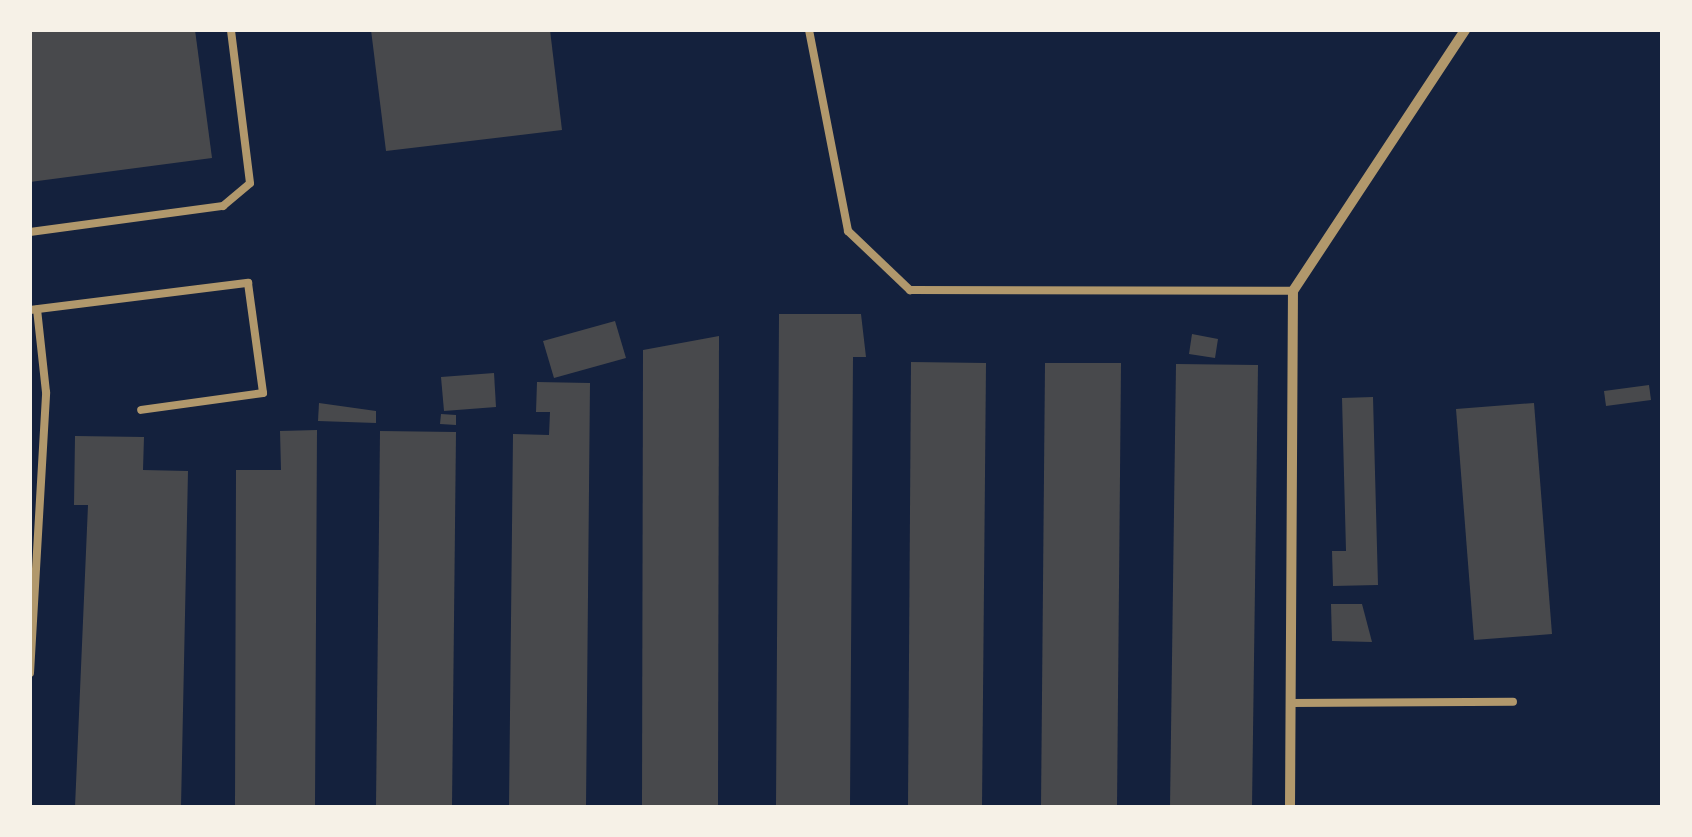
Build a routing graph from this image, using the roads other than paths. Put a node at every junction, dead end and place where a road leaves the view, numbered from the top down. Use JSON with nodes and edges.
{"nodes":[{"id":1,"x":231,"y":30,"type":"edge"},
{"id":2,"x":809,"y":30,"type":"edge"},
{"id":3,"x":1465,"y":30,"type":"edge"},
{"id":4,"x":30,"y":232,"type":"edge"},
{"id":5,"x":1293,"y":291,"type":"junction"},
{"id":6,"x":34,"y":310,"type":"edge"},
{"id":7,"x":141,"y":410,"type":"dead end"},
{"id":8,"x":30,"y":673,"type":"edge"},
{"id":9,"x":1290,"y":702,"type":"junction"},
{"id":10,"x":1513,"y":702,"type":"dead end"},
{"id":11,"x":1290,"y":807,"type":"edge"}],
"edges":[{"from":1,"to":4,"type":"lane"},
{"from":2,"to":5,"type":"lane"},
{"from":3,"to":5,"type":"street"},
{"from":5,"to":9,"type":"street"},
{"from":6,"to":7,"type":"lane"},
{"from":6,"to":8,"type":"lane"},
{"from":9,"to":10,"type":"lane"},
{"from":9,"to":11,"type":"street"}]}
